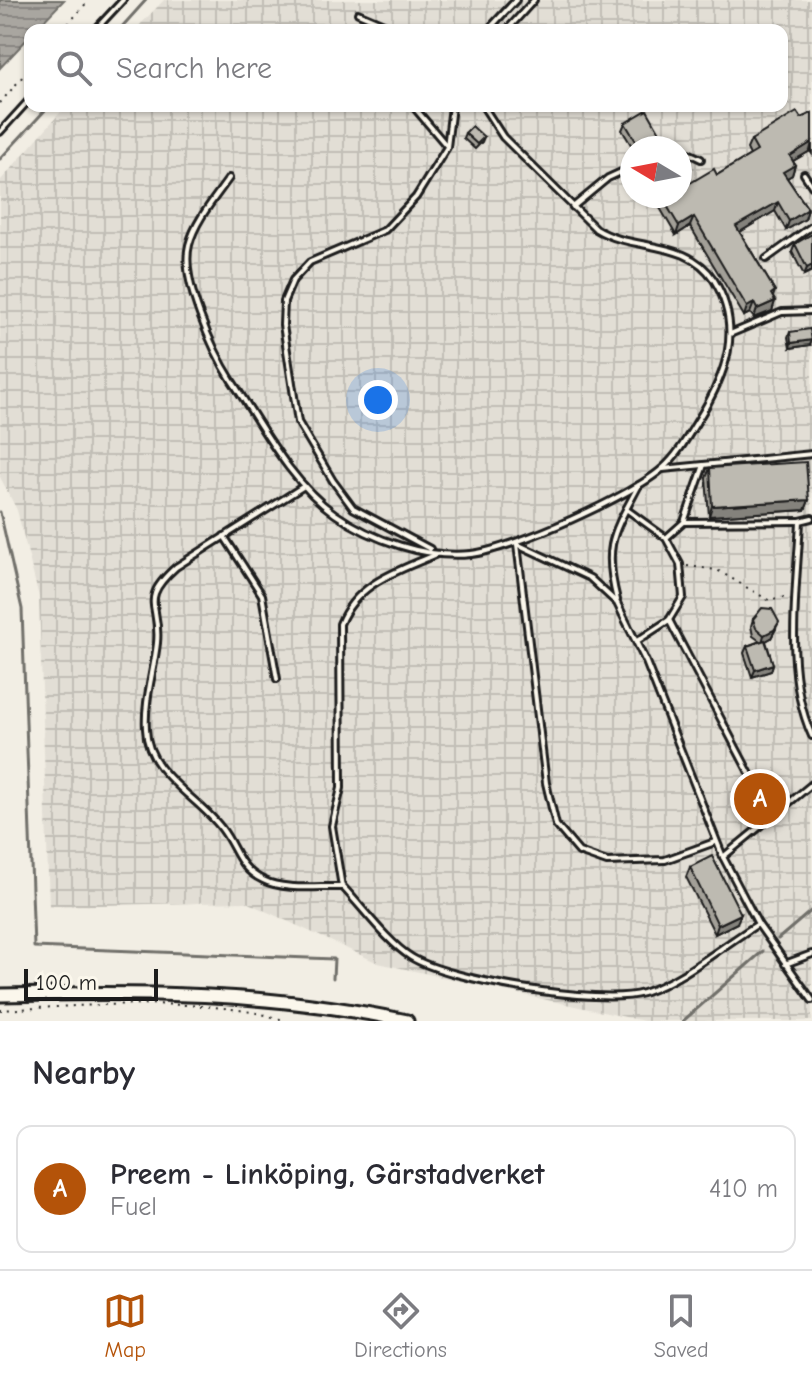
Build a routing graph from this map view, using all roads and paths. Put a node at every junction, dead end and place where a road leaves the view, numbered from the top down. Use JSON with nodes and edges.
{"nodes":[{"id":1,"x":89,"y":0,"type":"edge"},
{"id":2,"x":123,"y":0,"type":"edge"},
{"id":3,"x":516,"y":0,"type":"edge"},
{"id":4,"x":534,"y":0,"type":"edge"},
{"id":5,"x":358,"y":13,"type":"dead end"},
{"id":6,"x":68,"y":24,"type":"edge"},
{"id":7,"x":101,"y":24,"type":"edge"},
{"id":8,"x":384,"y":24,"type":"edge"},
{"id":9,"x":494,"y":24,"type":"edge"},
{"id":10,"x":512,"y":24,"type":"edge"},
{"id":11,"x":24,"y":75,"type":"edge"},
{"id":12,"x":0,"y":103,"type":"edge"},
{"id":13,"x":24,"y":106,"type":"edge"},
{"id":14,"x":418,"y":112,"type":"edge"},
{"id":15,"x":451,"y":112,"type":"edge"},
{"id":16,"x":487,"y":112,"type":"edge"},
{"id":17,"x":0,"y":132,"type":"edge"},
{"id":18,"x":447,"y":147,"type":"junction"},
{"id":19,"x":692,"y":155,"type":"edge"},
{"id":20,"x":701,"y":159,"type":"dead end"},
{"id":21,"x":620,"y":172,"type":"edge"},
{"id":22,"x":804,"y":174,"type":"dead end"},
{"id":23,"x":229,"y":178,"type":"dead end"},
{"id":24,"x":812,"y":186,"type":"edge"},
{"id":25,"x":573,"y":207,"type":"junction"},
{"id":26,"x":812,"y":226,"type":"edge"},
{"id":27,"x":766,"y":259,"type":"dead end"},
{"id":28,"x":812,"y":311,"type":"edge"},
{"id":29,"x":730,"y":334,"type":"junction"},
{"id":30,"x":812,"y":454,"type":"edge"},
{"id":31,"x":704,"y":465,"type":"junction"},
{"id":32,"x":662,"y":469,"type":"junction"},
{"id":33,"x":639,"y":485,"type":"junction"},
{"id":34,"x":304,"y":486,"type":"junction"},
{"id":35,"x":626,"y":509,"type":"junction"},
{"id":36,"x":812,"y":518,"type":"edge"},
{"id":37,"x":800,"y":521,"type":"junction"},
{"id":38,"x":684,"y":522,"type":"junction"},
{"id":39,"x":224,"y":536,"type":"junction"},
{"id":40,"x":666,"y":538,"type":"junction"},
{"id":41,"x":517,"y":544,"type":"junction"},
{"id":42,"x":440,"y":553,"type":"junction"},
{"id":43,"x":680,"y":564,"type":"junction"},
{"id":44,"x":797,"y":593,"type":"junction"},
{"id":45,"x":617,"y":603,"type":"junction"},
{"id":46,"x":669,"y":620,"type":"junction"},
{"id":47,"x":636,"y":642,"type":"junction"},
{"id":48,"x":277,"y":679,"type":"dead end"},
{"id":49,"x":812,"y":736,"type":"edge"},
{"id":50,"x":812,"y":784,"type":"edge"},
{"id":51,"x":776,"y":813,"type":"junction"},
{"id":52,"x":715,"y":842,"type":"junction"},
{"id":53,"x":723,"y":857,"type":"junction"},
{"id":54,"x":342,"y":887,"type":"junction"},
{"id":55,"x":758,"y":924,"type":"junction"},
{"id":56,"x":812,"y":954,"type":"edge"},
{"id":57,"x":785,"y":964,"type":"junction"},
{"id":58,"x":0,"y":995,"type":"edge"},
{"id":59,"x":812,"y":1000,"type":"edge"},
{"id":60,"x":0,"y":1010,"type":"edge"},
{"id":61,"x":286,"y":1021,"type":"edge"},
{"id":62,"x":407,"y":1021,"type":"edge"}],
"edges":[{"from":1,"to":6,"type":"path"},
{"from":2,"to":7,"type":"lane"},
{"from":3,"to":9,"type":"lane"},
{"from":4,"to":10,"type":"lane"},
{"from":5,"to":8,"type":"lane"},
{"from":11,"to":12,"type":"path"},
{"from":13,"to":17,"type":"lane"},
{"from":14,"to":18,"type":"lane"},
{"from":15,"to":18,"type":"lane"},
{"from":16,"to":25,"type":"lane"},
{"from":18,"to":42,"type":"lane"},
{"from":19,"to":20,"type":"lane"},
{"from":21,"to":25,"type":"lane"},
{"from":22,"to":24,"type":"lane"},
{"from":23,"to":34,"type":"lane"},
{"from":25,"to":29,"type":"lane"},
{"from":26,"to":27,"type":"lane"},
{"from":28,"to":29,"type":"lane"},
{"from":29,"to":32,"type":"lane"},
{"from":30,"to":31,"type":"lane"},
{"from":31,"to":32,"type":"lane"},
{"from":31,"to":38,"type":"lane"},
{"from":32,"to":33,"type":"lane"},
{"from":33,"to":35,"type":"lane"},
{"from":33,"to":41,"type":"lane"},
{"from":34,"to":39,"type":"lane"},
{"from":34,"to":42,"type":"lane"},
{"from":35,"to":40,"type":"lane"},
{"from":35,"to":45,"type":"lane"},
{"from":36,"to":37,"type":"lane"},
{"from":37,"to":38,"type":"lane"},
{"from":37,"to":44,"type":"lane"},
{"from":38,"to":40,"type":"lane"},
{"from":39,"to":48,"type":"lane"},
{"from":39,"to":54,"type":"lane"},
{"from":40,"to":43,"type":"lane"},
{"from":41,"to":42,"type":"lane"},
{"from":41,"to":45,"type":"lane"},
{"from":41,"to":52,"type":"lane"},
{"from":42,"to":54,"type":"lane"},
{"from":43,"to":44,"type":"path"},
{"from":43,"to":46,"type":"lane"},
{"from":44,"to":49,"type":"lane"},
{"from":45,"to":47,"type":"lane"},
{"from":46,"to":47,"type":"lane"},
{"from":46,"to":51,"type":"lane"},
{"from":47,"to":52,"type":"lane"},
{"from":50,"to":51,"type":"lane"},
{"from":51,"to":53,"type":"lane"},
{"from":52,"to":53,"type":"lane"},
{"from":53,"to":55,"type":"lane"},
{"from":54,"to":55,"type":"lane"},
{"from":55,"to":57,"type":"lane"},
{"from":56,"to":57,"type":"lane"},
{"from":57,"to":59,"type":"lane"},
{"from":58,"to":62,"type":"street"},
{"from":60,"to":61,"type":"path"}]}
